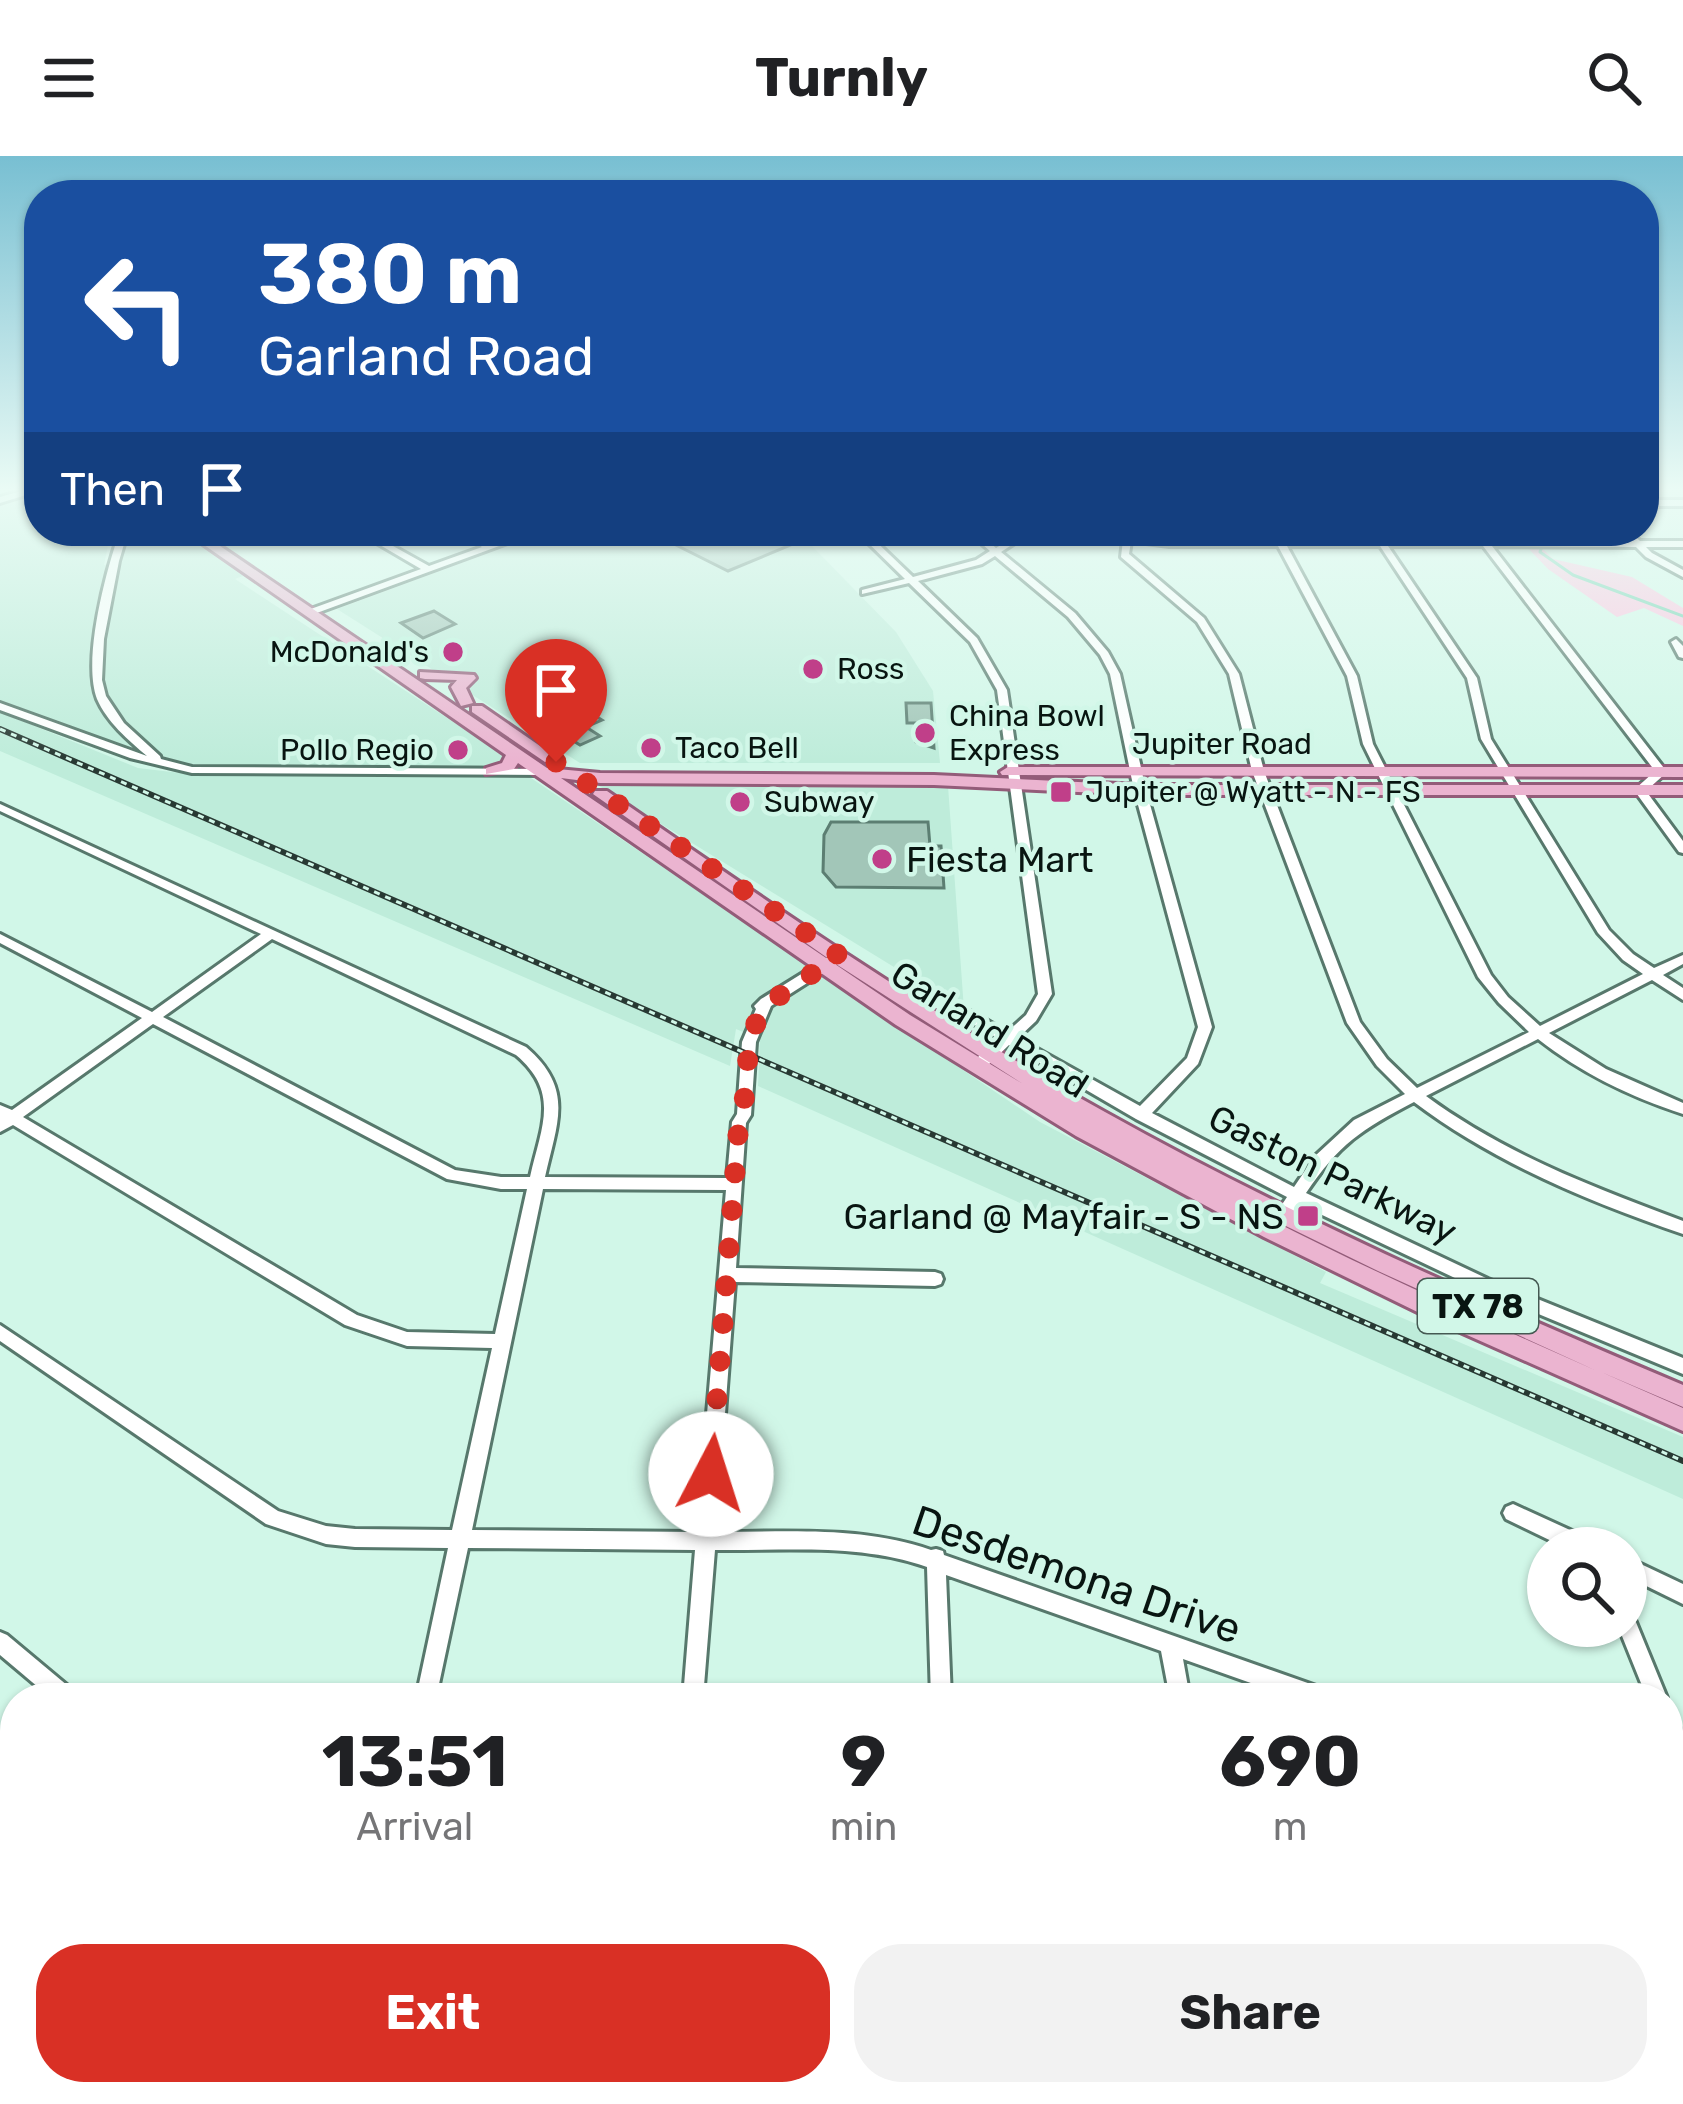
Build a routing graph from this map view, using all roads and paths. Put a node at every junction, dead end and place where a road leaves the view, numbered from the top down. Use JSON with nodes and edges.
{"nodes":[{"id":1,"x":113,"y":580,"type":"edge"},
{"id":2,"x":273,"y":580,"type":"edge"},
{"id":3,"x":402,"y":580,"type":"edge"},
{"id":4,"x":911,"y":580,"type":"edge"},
{"id":5,"x":919,"y":580,"type":"edge"},
{"id":6,"x":1026,"y":580,"type":"edge"},
{"id":7,"x":1154,"y":580,"type":"edge"},
{"id":8,"x":1301,"y":580,"type":"edge"},
{"id":9,"x":1407,"y":580,"type":"edge"},
{"id":10,"x":1514,"y":580,"type":"edge"},
{"id":11,"x":913,"y":582,"type":"junction"},
{"id":12,"x":865,"y":592,"type":"dead end"},
{"id":13,"x":318,"y":610,"type":"junction"},
{"id":14,"x":1676,"y":642,"type":"dead end"},
{"id":15,"x":1683,"y":656,"type":"edge"},
{"id":16,"x":425,"y":675,"type":"junction"},
{"id":17,"x":466,"y":703,"type":"junction"},
{"id":18,"x":0,"y":706,"type":"edge"},
{"id":19,"x":129,"y":736,"type":"junction"},
{"id":20,"x":109,"y":746,"type":"junction"},
{"id":21,"x":516,"y":752,"type":"junction"},
{"id":22,"x":160,"y":764,"type":"junction"},
{"id":23,"x":492,"y":771,"type":"junction"},
{"id":24,"x":1136,"y":771,"type":"junction"},
{"id":25,"x":1258,"y":771,"type":"junction"},
{"id":26,"x":1381,"y":771,"type":"junction"},
{"id":27,"x":546,"y":772,"type":"junction"},
{"id":28,"x":570,"y":772,"type":"junction"},
{"id":29,"x":1505,"y":772,"type":"junction"},
{"id":30,"x":1606,"y":772,"type":"junction"},
{"id":31,"x":1660,"y":772,"type":"junction"},
{"id":32,"x":1683,"y":772,"type":"edge"},
{"id":33,"x":1016,"y":779,"type":"junction"},
{"id":34,"x":1683,"y":789,"type":"edge"},
{"id":35,"x":1140,"y":790,"type":"junction"},
{"id":36,"x":1266,"y":790,"type":"junction"},
{"id":37,"x":1390,"y":790,"type":"junction"},
{"id":38,"x":1516,"y":790,"type":"junction"},
{"id":39,"x":1640,"y":790,"type":"junction"},
{"id":40,"x":0,"y":806,"type":"edge"},
{"id":41,"x":659,"y":843,"type":"junction"},
{"id":42,"x":1683,"y":849,"type":"edge"},
{"id":43,"x":272,"y":933,"type":"junction"},
{"id":44,"x":0,"y":938,"type":"edge"},
{"id":45,"x":1683,"y":958,"type":"edge"},
{"id":46,"x":832,"y":961,"type":"junction"},
{"id":47,"x":1651,"y":974,"type":"junction"},
{"id":48,"x":1683,"y":995,"type":"edge"},
{"id":49,"x":966,"y":1014,"type":"dead end"},
{"id":50,"x":151,"y":1018,"type":"junction"},
{"id":51,"x":1541,"y":1031,"type":"junction"},
{"id":52,"x":1009,"y":1039,"type":"junction"},
{"id":53,"x":984,"y":1060,"type":"junction"},
{"id":54,"x":1418,"y":1093,"type":"junction"},
{"id":55,"x":1683,"y":1109,"type":"edge"},
{"id":56,"x":1141,"y":1114,"type":"junction"},
{"id":57,"x":4,"y":1118,"type":"edge"},
{"id":58,"x":536,"y":1184,"type":"junction"},
{"id":59,"x":734,"y":1184,"type":"junction"},
{"id":60,"x":1283,"y":1213,"type":"junction"},
{"id":61,"x":1683,"y":1228,"type":"edge"},
{"id":62,"x":727,"y":1275,"type":"junction"},
{"id":63,"x":934,"y":1279,"type":"dead end"},
{"id":64,"x":0,"y":1332,"type":"edge"},
{"id":65,"x":502,"y":1341,"type":"junction"},
{"id":66,"x":1683,"y":1366,"type":"edge"},
{"id":67,"x":1611,"y":1377,"type":"junction"},
{"id":68,"x":1683,"y":1396,"type":"edge"},
{"id":69,"x":1683,"y":1420,"type":"edge"},
{"id":70,"x":1513,"y":1513,"type":"dead end"},
{"id":71,"x":1543,"y":1527,"type":"edge"},
{"id":72,"x":460,"y":1540,"type":"junction"},
{"id":73,"x":706,"y":1540,"type":"junction"},
{"id":74,"x":936,"y":1558,"type":"junction"},
{"id":75,"x":1647,"y":1577,"type":"edge"},
{"id":76,"x":1683,"y":1594,"type":"edge"},
{"id":77,"x":0,"y":1642,"type":"edge"},
{"id":78,"x":1170,"y":1643,"type":"junction"},
{"id":79,"x":1636,"y":1647,"type":"edge"},
{"id":80,"x":49,"y":1683,"type":"edge"},
{"id":81,"x":429,"y":1683,"type":"edge"},
{"id":82,"x":694,"y":1683,"type":"edge"},
{"id":83,"x":940,"y":1683,"type":"edge"},
{"id":84,"x":1177,"y":1683,"type":"edge"},
{"id":85,"x":1281,"y":1683,"type":"edge"},
{"id":86,"x":1651,"y":1683,"type":"edge"}],
"edges":[{"from":1,"to":19,"type":"street"},
{"from":2,"to":13,"type":"main road","name":"Garland Road","number":"TX 78"},
{"from":3,"to":13,"type":"street"},
{"from":4,"to":11,"type":"street"},
{"from":5,"to":11,"type":"street"},
{"from":6,"to":24,"type":"street"},
{"from":7,"to":25,"type":"street"},
{"from":8,"to":26,"type":"street"},
{"from":9,"to":29,"type":"street"},
{"from":10,"to":31,"type":"street"},
{"from":11,"to":12,"type":"street"},
{"from":11,"to":33,"type":"street"},
{"from":13,"to":16,"type":"main road","name":"Garland Road","number":"TX 78"},
{"from":13,"to":21,"type":"main road","name":"Garland Road","number":"TX 78"},
{"from":14,"to":15,"type":"street"},
{"from":16,"to":17,"type":"main road","name":"Garland Road","number":"TX 78"},
{"from":16,"to":17,"type":"main road"},
{"from":17,"to":28,"type":"main road","name":"Garland Road","number":"TX 78"},
{"from":18,"to":20,"type":"street","name":"Jupiter Road"},
{"from":19,"to":20,"type":"street"},
{"from":19,"to":22,"type":"street"},
{"from":20,"to":22,"type":"street","name":"Jupiter Road"},
{"from":21,"to":23,"type":"main road"},
{"from":21,"to":27,"type":"main road","name":"Garland Road","number":"TX 78"},
{"from":22,"to":23,"type":"street","name":"Jupiter Road"},
{"from":23,"to":27,"type":"street","name":"Jupiter Road"},
{"from":24,"to":25,"type":"main road","name":"Jupiter Road"},
{"from":24,"to":33,"type":"main road","name":"Jupiter Road"},
{"from":24,"to":35,"type":"street"},
{"from":25,"to":26,"type":"main road","name":"Jupiter Road"},
{"from":25,"to":36,"type":"street"},
{"from":26,"to":29,"type":"main road","name":"Jupiter Road"},
{"from":26,"to":37,"type":"street"},
{"from":27,"to":28,"type":"main road","name":"Jupiter Road"},
{"from":27,"to":41,"type":"main road","name":"Garland Road","number":"TX 78"},
{"from":28,"to":33,"type":"main road","name":"Jupiter Road"},
{"from":28,"to":41,"type":"main road","name":"Garland Road","number":"TX 78"},
{"from":29,"to":30,"type":"main road","name":"Jupiter Road"},
{"from":29,"to":38,"type":"street"},
{"from":30,"to":31,"type":"main road","name":"Jupiter Road"},
{"from":30,"to":39,"type":"main road"},
{"from":31,"to":32,"type":"main road","name":"Jupiter Road"},
{"from":31,"to":34,"type":"main road"},
{"from":31,"to":39,"type":"street"},
{"from":33,"to":35,"type":"main road","name":"Jupiter Road"},
{"from":33,"to":52,"type":"street"},
{"from":34,"to":39,"type":"main road"},
{"from":35,"to":36,"type":"main road","name":"Jupiter Road"},
{"from":35,"to":56,"type":"street"},
{"from":36,"to":37,"type":"main road","name":"Jupiter Road"},
{"from":36,"to":54,"type":"street"},
{"from":37,"to":38,"type":"main road","name":"Jupiter Road"},
{"from":37,"to":51,"type":"street"},
{"from":38,"to":39,"type":"main road"},
{"from":38,"to":47,"type":"street"},
{"from":39,"to":42,"type":"street"},
{"from":40,"to":43,"type":"street"},
{"from":41,"to":46,"type":"main road","name":"Garland Road","number":"TX 78"},
{"from":43,"to":50,"type":"street"},
{"from":43,"to":58,"type":"street"},
{"from":44,"to":50,"type":"street"},
{"from":45,"to":47,"type":"street"},
{"from":46,"to":53,"type":"main road","name":"Garland Road","number":"TX 78"},
{"from":46,"to":59,"type":"street"},
{"from":47,"to":48,"type":"street"},
{"from":47,"to":51,"type":"street"},
{"from":49,"to":52,"type":"street","name":"Gaston Parkway"},
{"from":50,"to":57,"type":"street"},
{"from":50,"to":58,"type":"street"},
{"from":51,"to":54,"type":"street"},
{"from":51,"to":55,"type":"street"},
{"from":52,"to":53,"type":"street"},
{"from":52,"to":56,"type":"street","name":"Gaston Parkway"},
{"from":53,"to":60,"type":"main road","name":"Garland Road","number":"TX 78"},
{"from":54,"to":60,"type":"street"},
{"from":54,"to":61,"type":"street"},
{"from":56,"to":60,"type":"street","name":"Gaston Parkway"},
{"from":57,"to":65,"type":"street"},
{"from":58,"to":59,"type":"street"},
{"from":58,"to":65,"type":"street"},
{"from":59,"to":62,"type":"street"},
{"from":60,"to":66,"type":"street","name":"Gaston Parkway"},
{"from":60,"to":67,"type":"main road","name":"Garland Road","number":"TX 78"},
{"from":62,"to":63,"type":"street"},
{"from":62,"to":73,"type":"street"},
{"from":64,"to":72,"type":"street","name":"Desdemona Drive"},
{"from":65,"to":72,"type":"street"},
{"from":67,"to":68,"type":"main road","name":"Garland Road","number":"TX 78"},
{"from":67,"to":69,"type":"main road","name":"Garland Road","number":"TX 78"},
{"from":70,"to":71,"type":"street"},
{"from":72,"to":73,"type":"street","name":"Desdemona Drive"},
{"from":72,"to":81,"type":"street"},
{"from":73,"to":74,"type":"street","name":"Desdemona Drive"},
{"from":73,"to":82,"type":"street"},
{"from":74,"to":78,"type":"street","name":"Desdemona Drive"},
{"from":74,"to":83,"type":"street"},
{"from":75,"to":76,"type":"street"},
{"from":77,"to":80,"type":"street"},
{"from":78,"to":84,"type":"street"},
{"from":78,"to":85,"type":"street","name":"Desdemona Drive"},
{"from":79,"to":86,"type":"street"}]}
